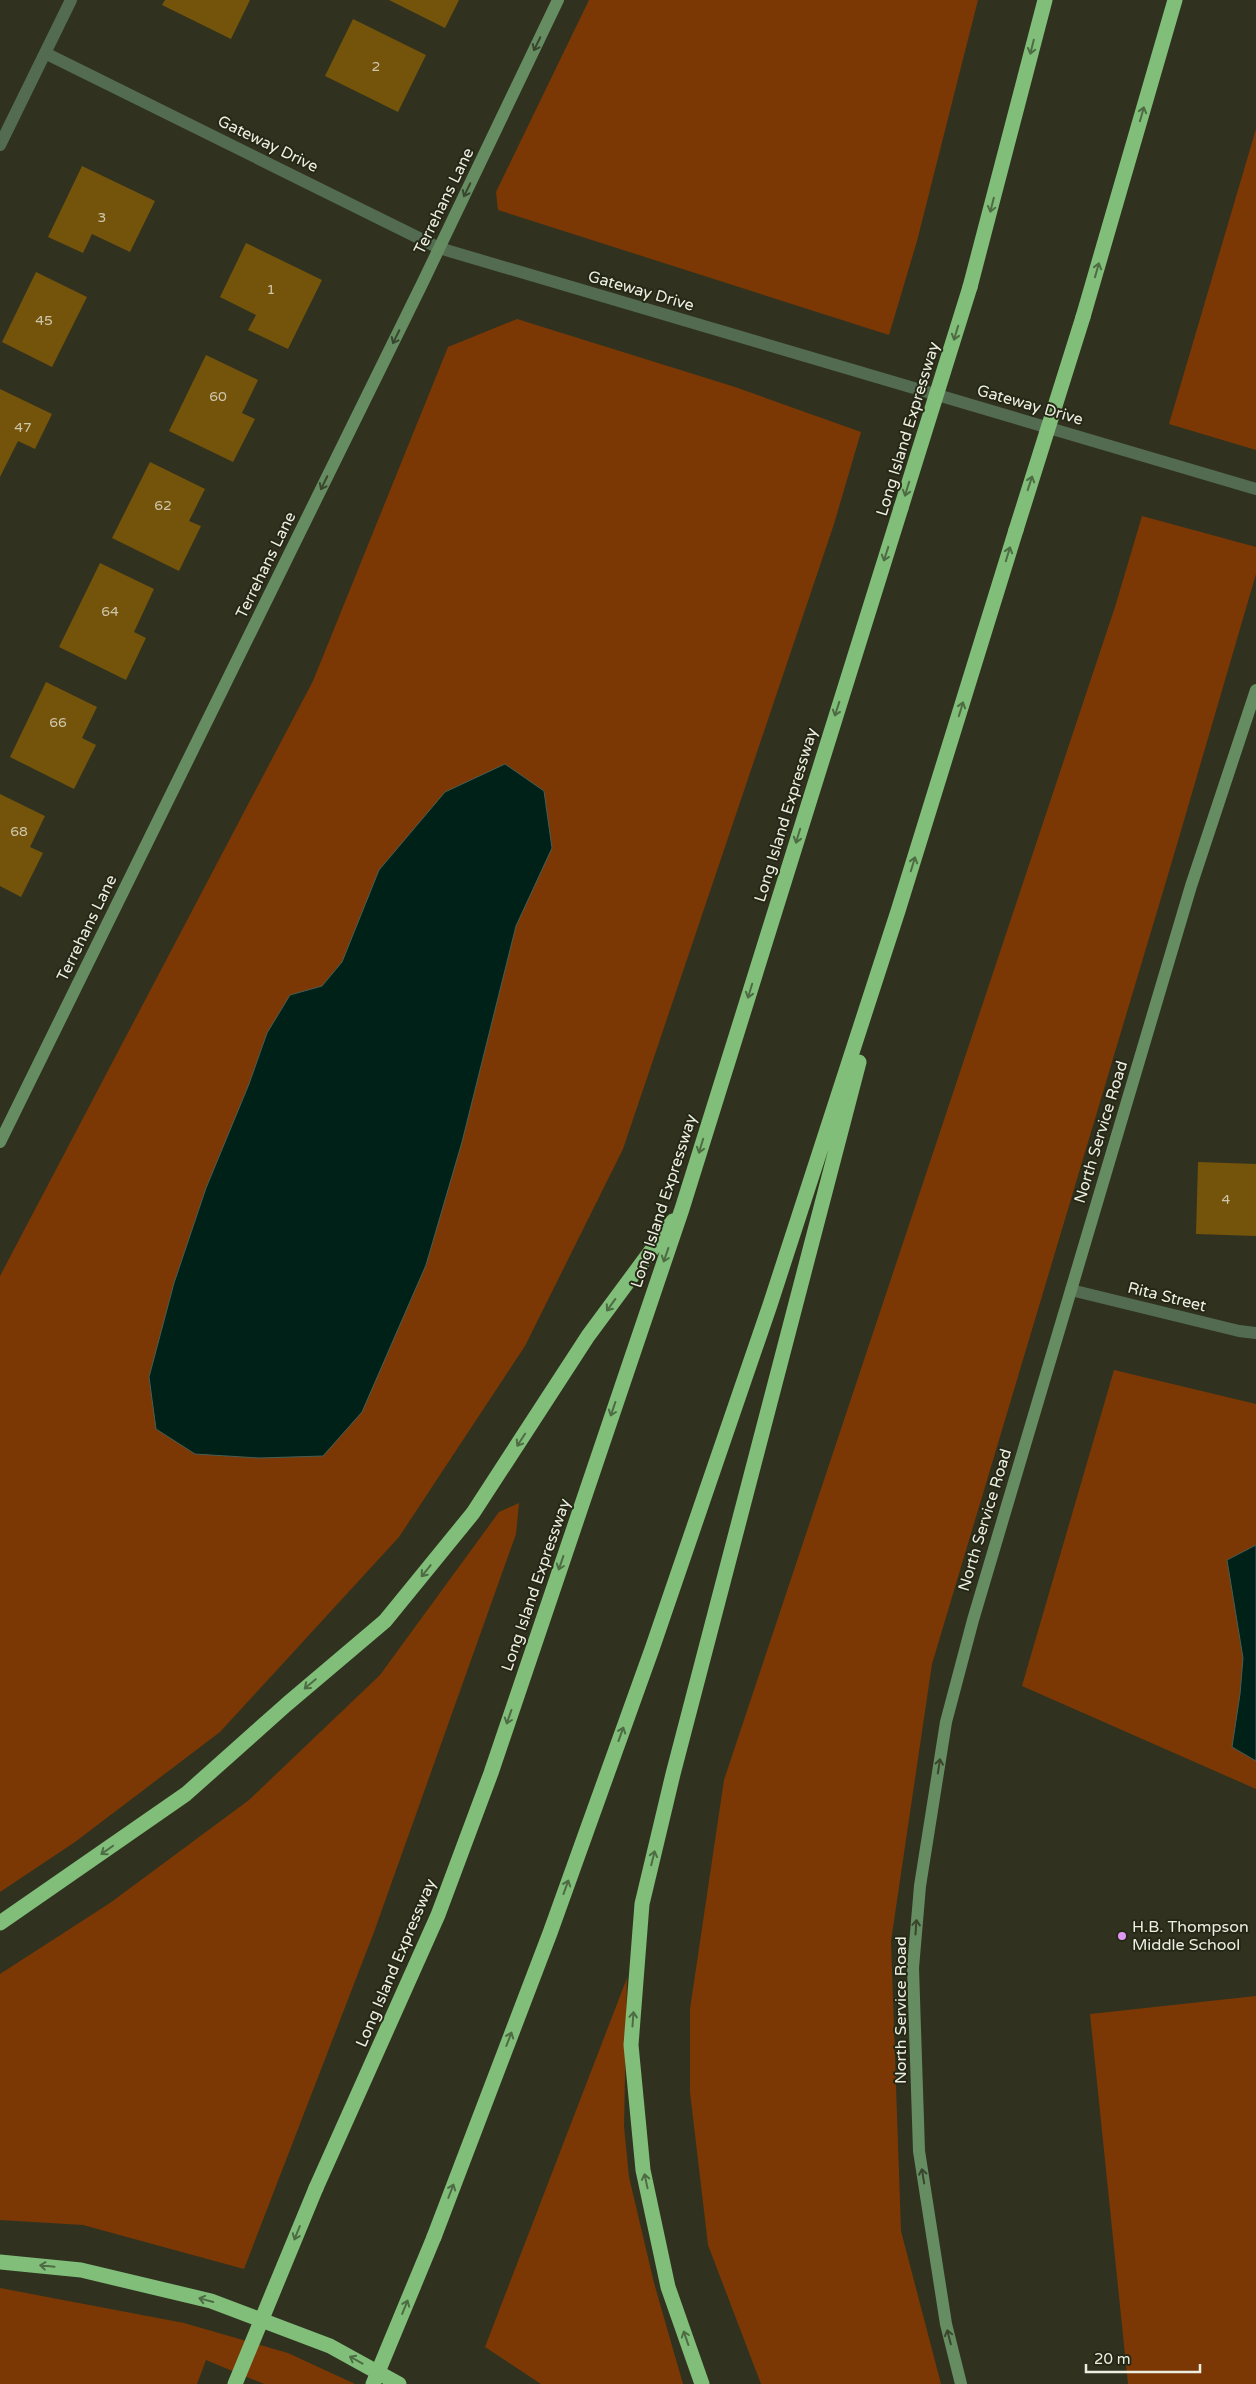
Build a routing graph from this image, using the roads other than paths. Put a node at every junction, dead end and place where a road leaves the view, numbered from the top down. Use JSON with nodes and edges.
{"nodes":[{"id":1,"x":71,"y":0,"type":"edge"},
{"id":2,"x":558,"y":0,"type":"edge"},
{"id":3,"x":1044,"y":0,"type":"edge"},
{"id":4,"x":1175,"y":0,"type":"edge"},
{"id":5,"x":45,"y":53,"type":"junction"},
{"id":6,"x":0,"y":145,"type":"edge"},
{"id":7,"x":439,"y":248,"type":"junction"},
{"id":8,"x":1256,"y":489,"type":"edge"},
{"id":9,"x":1256,"y":690,"type":"edge"},
{"id":10,"x":898,"y":911,"type":"junction"},
{"id":11,"x":0,"y":1142,"type":"edge"},
{"id":12,"x":682,"y":1209,"type":"junction"},
{"id":13,"x":1071,"y":1290,"type":"junction"},
{"id":14,"x":1256,"y":1333,"type":"edge"},
{"id":15,"x":0,"y":1923,"type":"edge"},
{"id":16,"x":0,"y":2262,"type":"edge"},
{"id":17,"x":235,"y":2384,"type":"edge"},
{"id":18,"x":373,"y":2384,"type":"edge"},
{"id":19,"x":399,"y":2384,"type":"edge"},
{"id":20,"x":702,"y":2384,"type":"edge"},
{"id":21,"x":961,"y":2384,"type":"edge"}],
"edges":[{"from":1,"to":5,"type":"street"},
{"from":2,"to":7,"type":"main road","name":"Terrehans Lane","one_way":true},
{"from":3,"to":12,"type":"highway","name":"Long Island Expressway","one_way":true,"bridge":true},
{"from":10,"to":4,"type":"highway","one_way":true,"bridge":true},
{"from":5,"to":6,"type":"street"},
{"from":5,"to":7,"type":"street","name":"Gateway Drive"},
{"from":7,"to":8,"type":"street","name":"Gateway Drive"},
{"from":7,"to":11,"type":"main road","name":"Terrehans Lane","one_way":true},
{"from":9,"to":13,"type":"main road","name":"North Service Road"},
{"from":18,"to":10,"type":"highway","one_way":true,"bridge":true},
{"from":20,"to":10,"type":"highway","one_way":true},
{"from":12,"to":15,"type":"highway","one_way":true},
{"from":12,"to":17,"type":"highway","name":"Long Island Expressway","one_way":true,"bridge":true},
{"from":13,"to":14,"type":"street","name":"Rita Street"},
{"from":21,"to":13,"type":"main road","name":"North Service Road","one_way":true},
{"from":19,"to":16,"type":"highway","one_way":true}]}
